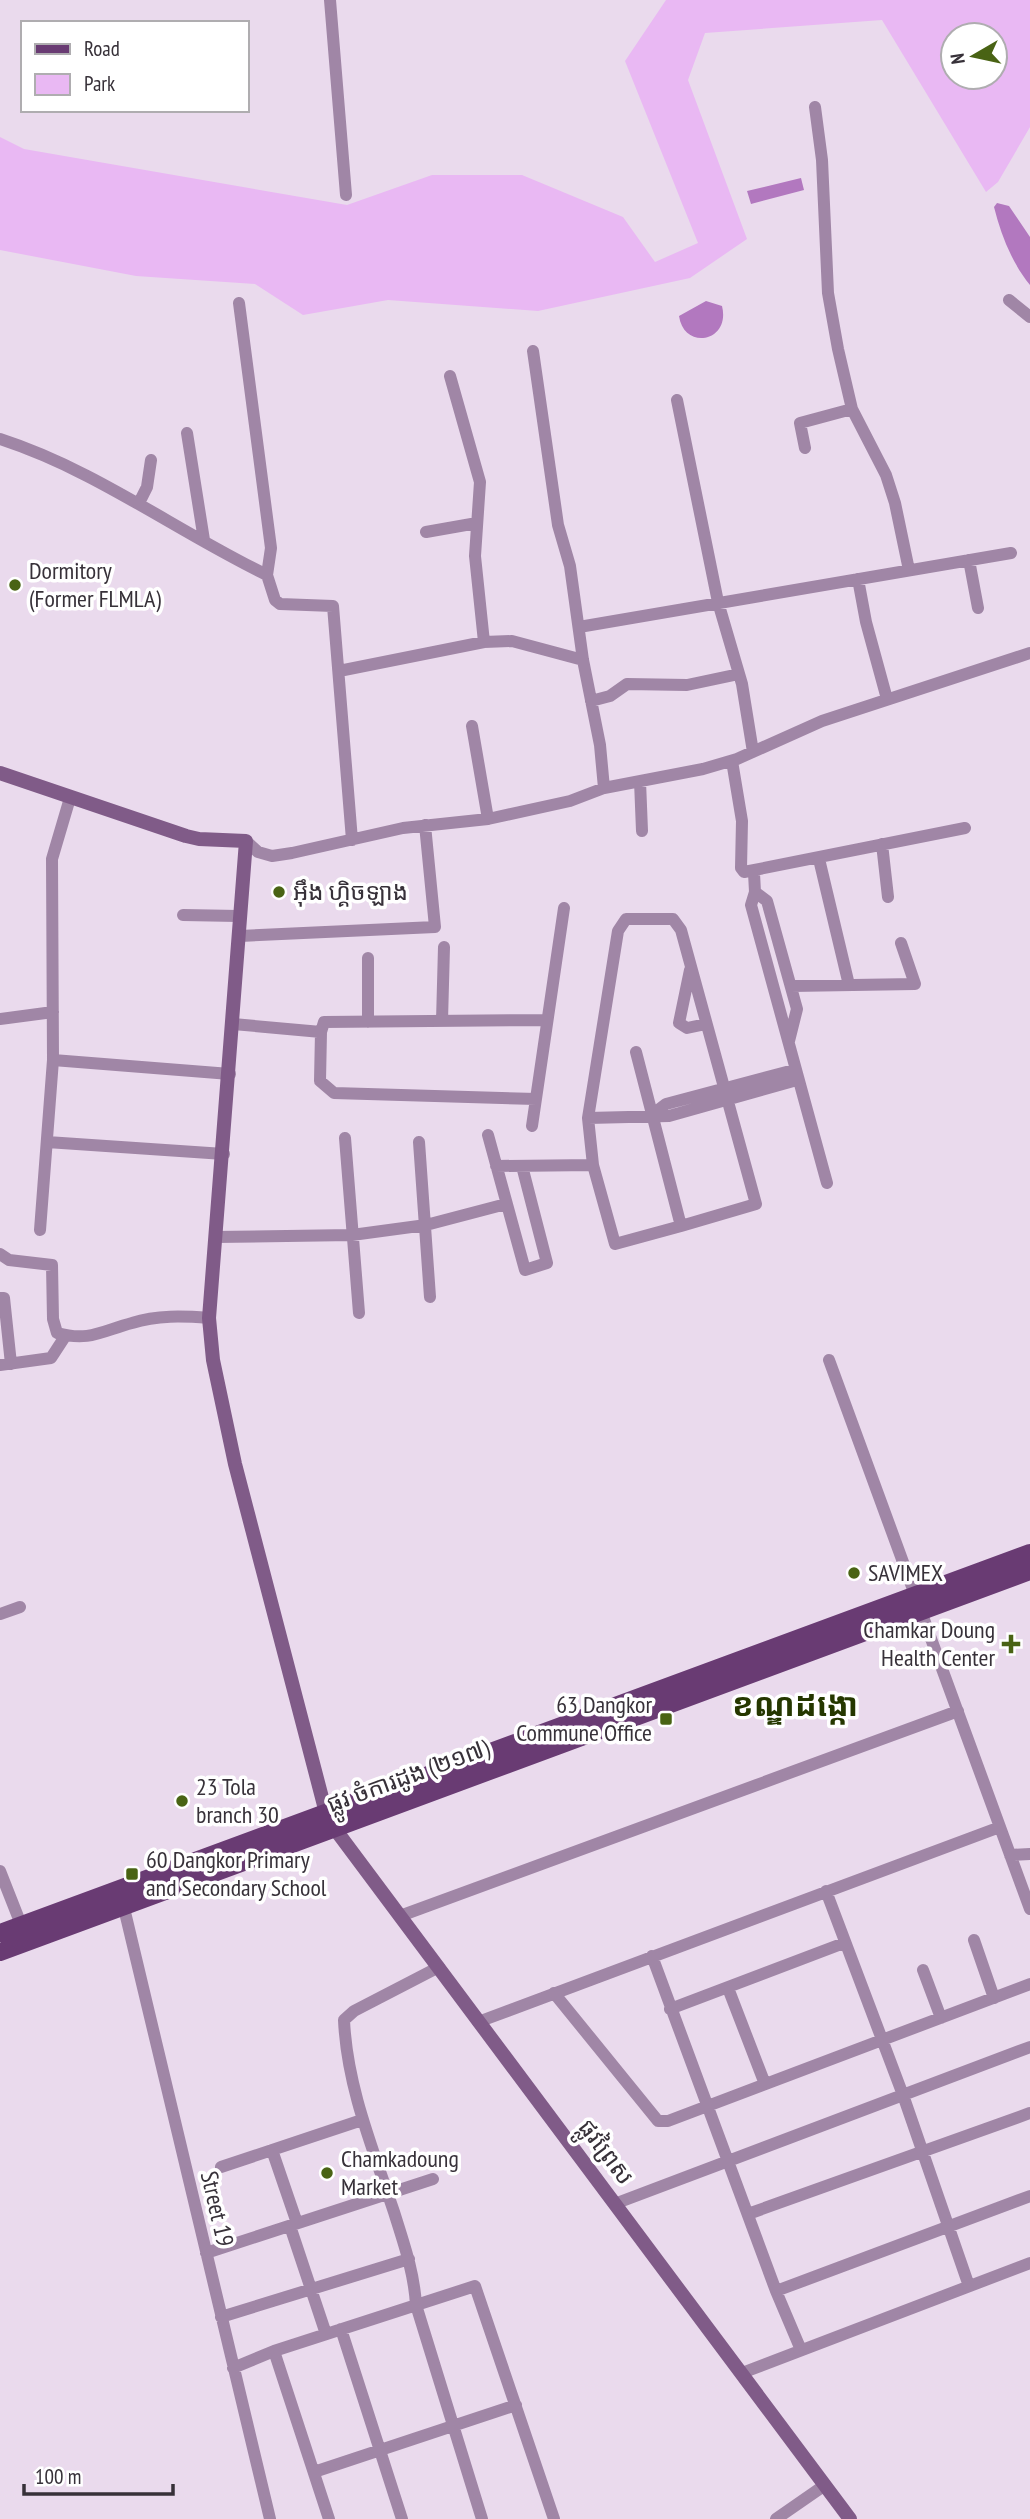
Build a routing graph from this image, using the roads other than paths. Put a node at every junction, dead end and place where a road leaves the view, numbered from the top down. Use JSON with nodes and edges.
{"nodes":[{"id":1,"x":330,"y":0,"type":"edge"},
{"id":2,"x":815,"y":107,"type":"dead end"},
{"id":3,"x":346,"y":195,"type":"dead end"},
{"id":4,"x":1009,"y":300,"type":"dead end"},
{"id":5,"x":239,"y":303,"type":"dead end"},
{"id":6,"x":1030,"y":317,"type":"edge"},
{"id":7,"x":534,"y":351,"type":"dead end"},
{"id":8,"x":450,"y":376,"type":"dead end"},
{"id":9,"x":677,"y":400,"type":"dead end"},
{"id":10,"x":852,"y":409,"type":"junction"},
{"id":11,"x":187,"y":433,"type":"dead end"},
{"id":12,"x":0,"y":439,"type":"edge"},
{"id":13,"x":805,"y":448,"type":"dead end"},
{"id":14,"x":151,"y":460,"type":"dead end"},
{"id":15,"x":139,"y":503,"type":"junction"},
{"id":16,"x":477,"y":523,"type":"junction"},
{"id":17,"x":426,"y":532,"type":"dead end"},
{"id":18,"x":204,"y":540,"type":"junction"},
{"id":19,"x":1011,"y":553,"type":"dead end"},
{"id":20,"x":969,"y":560,"type":"junction"},
{"id":21,"x":909,"y":570,"type":"junction"},
{"id":22,"x":267,"y":575,"type":"junction"},
{"id":23,"x":858,"y":579,"type":"junction"},
{"id":24,"x":719,"y":602,"type":"junction"},
{"id":25,"x":978,"y":608,"type":"dead end"},
{"id":26,"x":579,"y":627,"type":"junction"},
{"id":27,"x":484,"y":642,"type":"junction"},
{"id":28,"x":1030,"y":653,"type":"edge"},
{"id":29,"x":583,"y":660,"type":"junction"},
{"id":30,"x":339,"y":671,"type":"junction"},
{"id":31,"x":739,"y":674,"type":"junction"},
{"id":32,"x":887,"y":699,"type":"junction"},
{"id":33,"x":592,"y":701,"type":"junction"},
{"id":34,"x":472,"y":726,"type":"dead end"},
{"id":35,"x":753,"y":752,"type":"junction"},
{"id":36,"x":732,"y":761,"type":"junction"},
{"id":37,"x":0,"y":773,"type":"edge"},
{"id":38,"x":640,"y":781,"type":"junction"},
{"id":39,"x":604,"y":788,"type":"junction"},
{"id":40,"x":70,"y":798,"type":"junction"},
{"id":41,"x":488,"y":819,"type":"junction"},
{"id":42,"x":425,"y":825,"type":"junction"},
{"id":43,"x":965,"y":828,"type":"dead end"},
{"id":44,"x":642,"y":831,"type":"dead end"},
{"id":45,"x":352,"y":840,"type":"junction"},
{"id":46,"x":246,"y":841,"type":"junction"},
{"id":47,"x":882,"y":844,"type":"junction"},
{"id":48,"x":819,"y":859,"type":"junction"},
{"id":49,"x":754,"y":873,"type":"junction"},
{"id":50,"x":755,"y":891,"type":"junction"},
{"id":51,"x":888,"y":897,"type":"dead end"},
{"id":52,"x":564,"y":908,"type":"dead end"},
{"id":53,"x":183,"y":915,"type":"dead end"},
{"id":54,"x":238,"y":916,"type":"junction"},
{"id":55,"x":240,"y":936,"type":"junction"},
{"id":56,"x":901,"y":943,"type":"dead end"},
{"id":57,"x":444,"y":947,"type":"dead end"},
{"id":58,"x":368,"y":958,"type":"dead end"},
{"id":59,"x":691,"y":966,"type":"junction"},
{"id":60,"x":849,"y":985,"type":"junction"},
{"id":61,"x":791,"y":986,"type":"junction"},
{"id":62,"x":53,"y":1012,"type":"junction"},
{"id":63,"x":0,"y":1019,"type":"edge"},
{"id":64,"x":547,"y":1020,"type":"junction"},
{"id":65,"x":442,"y":1021,"type":"junction"},
{"id":66,"x":368,"y":1022,"type":"junction"},
{"id":67,"x":233,"y":1024,"type":"junction"},
{"id":68,"x":706,"y":1024,"type":"junction"},
{"id":69,"x":321,"y":1032,"type":"junction"},
{"id":70,"x":788,"y":1043,"type":"junction"},
{"id":71,"x":636,"y":1052,"type":"dead end"},
{"id":72,"x":53,"y":1060,"type":"junction"},
{"id":73,"x":230,"y":1074,"type":"junction"},
{"id":74,"x":795,"y":1075,"type":"junction"},
{"id":75,"x":725,"y":1095,"type":"junction"},
{"id":76,"x":536,"y":1099,"type":"junction"},
{"id":77,"x":653,"y":1114,"type":"junction"},
{"id":78,"x":588,"y":1118,"type":"junction"},
{"id":79,"x":532,"y":1126,"type":"dead end"},
{"id":80,"x":488,"y":1135,"type":"dead end"},
{"id":81,"x":345,"y":1138,"type":"dead end"},
{"id":82,"x":47,"y":1142,"type":"junction"},
{"id":83,"x":419,"y":1142,"type":"dead end"},
{"id":84,"x":224,"y":1154,"type":"junction"},
{"id":85,"x":593,"y":1165,"type":"junction"},
{"id":86,"x":496,"y":1166,"type":"junction"},
{"id":87,"x":522,"y":1166,"type":"junction"},
{"id":88,"x":827,"y":1183,"type":"dead end"},
{"id":89,"x":506,"y":1203,"type":"junction"},
{"id":90,"x":426,"y":1226,"type":"junction"},
{"id":91,"x":681,"y":1226,"type":"junction"},
{"id":92,"x":40,"y":1230,"type":"dead end"},
{"id":93,"x":352,"y":1235,"type":"junction"},
{"id":94,"x":215,"y":1237,"type":"junction"},
{"id":95,"x":0,"y":1254,"type":"edge"},
{"id":96,"x":430,"y":1297,"type":"dead end"},
{"id":97,"x":0,"y":1298,"type":"edge"},
{"id":98,"x":359,"y":1312,"type":"dead end"},
{"id":99,"x":209,"y":1318,"type":"junction"},
{"id":100,"x":66,"y":1335,"type":"junction"},
{"id":101,"x":829,"y":1360,"type":"dead end"},
{"id":102,"x":6,"y":1365,"type":"edge"},
{"id":103,"x":1030,"y":1553,"type":"edge"},
{"id":104,"x":1030,"y":1571,"type":"edge"},
{"id":105,"x":918,"y":1604,"type":"junction"},
{"id":106,"x":20,"y":1607,"type":"dead end"},
{"id":107,"x":0,"y":1614,"type":"edge"},
{"id":108,"x":958,"y":1711,"type":"junction"},
{"id":109,"x":326,"y":1813,"type":"junction"},
{"id":110,"x":1000,"y":1826,"type":"junction"},
{"id":111,"x":335,"y":1829,"type":"junction"},
{"id":112,"x":1030,"y":1854,"type":"edge"},
{"id":113,"x":1010,"y":1855,"type":"junction"},
{"id":114,"x":0,"y":1871,"type":"edge"},
{"id":115,"x":826,"y":1891,"type":"junction"},
{"id":116,"x":124,"y":1908,"type":"junction"},
{"id":117,"x":1030,"y":1909,"type":"edge"},
{"id":118,"x":400,"y":1916,"type":"junction"},
{"id":119,"x":0,"y":1933,"type":"edge"},
{"id":120,"x":25,"y":1934,"type":"junction"},
{"id":121,"x":974,"y":1940,"type":"dead end"},
{"id":122,"x":845,"y":1943,"type":"junction"},
{"id":123,"x":0,"y":1952,"type":"edge"},
{"id":124,"x":652,"y":1956,"type":"junction"},
{"id":125,"x":439,"y":1967,"type":"junction"},
{"id":126,"x":923,"y":1970,"type":"dead end"},
{"id":127,"x":1030,"y":1984,"type":"edge"},
{"id":128,"x":728,"y":1987,"type":"junction"},
{"id":129,"x":554,"y":1993,"type":"junction"},
{"id":130,"x":994,"y":1998,"type":"junction"},
{"id":131,"x":670,"y":2009,"type":"junction"},
{"id":132,"x":941,"y":2018,"type":"junction"},
{"id":133,"x":478,"y":2022,"type":"junction"},
{"id":134,"x":882,"y":2040,"type":"junction"},
{"id":135,"x":1030,"y":2047,"type":"edge"},
{"id":136,"x":765,"y":2084,"type":"junction"},
{"id":137,"x":903,"y":2095,"type":"junction"},
{"id":138,"x":707,"y":2105,"type":"junction"},
{"id":139,"x":1030,"y":2113,"type":"edge"},
{"id":140,"x":362,"y":2120,"type":"junction"},
{"id":141,"x":272,"y":2150,"type":"junction"},
{"id":142,"x":922,"y":2152,"type":"junction"},
{"id":143,"x":727,"y":2162,"type":"junction"},
{"id":144,"x":220,"y":2167,"type":"dead end"},
{"id":145,"x":433,"y":2179,"type":"dead end"},
{"id":146,"x":388,"y":2193,"type":"junction"},
{"id":147,"x":1030,"y":2196,"type":"edge"},
{"id":148,"x":617,"y":2203,"type":"junction"},
{"id":149,"x":748,"y":2214,"type":"junction"},
{"id":150,"x":293,"y":2225,"type":"junction"},
{"id":151,"x":948,"y":2228,"type":"junction"},
{"id":152,"x":206,"y":2253,"type":"junction"},
{"id":153,"x":409,"y":2259,"type":"junction"},
{"id":154,"x":1030,"y":2263,"type":"edge"},
{"id":155,"x":969,"y":2286,"type":"junction"},
{"id":156,"x":311,"y":2289,"type":"junction"},
{"id":157,"x":776,"y":2291,"type":"junction"},
{"id":158,"x":416,"y":2305,"type":"junction"},
{"id":159,"x":221,"y":2317,"type":"junction"},
{"id":160,"x":341,"y":2329,"type":"junction"},
{"id":161,"x":326,"y":2334,"type":"junction"},
{"id":162,"x":801,"y":2350,"type":"junction"},
{"id":163,"x":274,"y":2351,"type":"junction"},
{"id":164,"x":233,"y":2368,"type":"junction"},
{"id":165,"x":742,"y":2373,"type":"junction"},
{"id":166,"x":516,"y":2405,"type":"junction"},
{"id":167,"x":453,"y":2426,"type":"junction"},
{"id":168,"x":380,"y":2450,"type":"junction"},
{"id":169,"x":314,"y":2472,"type":"junction"},
{"id":170,"x":825,"y":2485,"type":"junction"},
{"id":171,"x":270,"y":2519,"type":"edge"},
{"id":172,"x":329,"y":2519,"type":"edge"},
{"id":173,"x":402,"y":2519,"type":"edge"},
{"id":174,"x":482,"y":2519,"type":"edge"},
{"id":175,"x":554,"y":2519,"type":"edge"},
{"id":176,"x":776,"y":2519,"type":"edge"},
{"id":177,"x":850,"y":2519,"type":"edge"}],
"edges":[{"from":1,"to":3,"type":"street"},
{"from":2,"to":10,"type":"street"},
{"from":4,"to":6,"type":"street"},
{"from":5,"to":22,"type":"street"},
{"from":7,"to":26,"type":"street"},
{"from":8,"to":16,"type":"street"},
{"from":9,"to":24,"type":"street"},
{"from":10,"to":13,"type":"street"},
{"from":10,"to":21,"type":"street"},
{"from":11,"to":18,"type":"street"},
{"from":12,"to":15,"type":"street"},
{"from":14,"to":15,"type":"street"},
{"from":15,"to":18,"type":"street"},
{"from":16,"to":17,"type":"street"},
{"from":16,"to":27,"type":"street"},
{"from":18,"to":22,"type":"street"},
{"from":19,"to":20,"type":"street"},
{"from":20,"to":21,"type":"street"},
{"from":20,"to":25,"type":"street"},
{"from":21,"to":23,"type":"street"},
{"from":22,"to":30,"type":"street"},
{"from":23,"to":24,"type":"street"},
{"from":23,"to":32,"type":"street"},
{"from":24,"to":26,"type":"street"},
{"from":24,"to":31,"type":"street"},
{"from":26,"to":29,"type":"street"},
{"from":27,"to":29,"type":"street"},
{"from":27,"to":30,"type":"street"},
{"from":28,"to":32,"type":"street"},
{"from":29,"to":33,"type":"street"},
{"from":30,"to":45,"type":"street"},
{"from":31,"to":33,"type":"street"},
{"from":31,"to":35,"type":"street"},
{"from":32,"to":35,"type":"street"},
{"from":33,"to":39,"type":"street"},
{"from":34,"to":41,"type":"street"},
{"from":35,"to":36,"type":"street"},
{"from":36,"to":38,"type":"street"},
{"from":36,"to":49,"type":"street"},
{"from":37,"to":40,"type":"street"},
{"from":38,"to":39,"type":"street"},
{"from":38,"to":44,"type":"street"},
{"from":39,"to":41,"type":"street"},
{"from":40,"to":46,"type":"street"},
{"from":40,"to":62,"type":"street"},
{"from":41,"to":42,"type":"street"},
{"from":42,"to":45,"type":"street"},
{"from":42,"to":55,"type":"street"},
{"from":43,"to":47,"type":"street"},
{"from":45,"to":46,"type":"street"},
{"from":46,"to":54,"type":"street","name":"ផ្លូវព្រៃស"},
{"from":47,"to":48,"type":"street"},
{"from":47,"to":51,"type":"street"},
{"from":48,"to":49,"type":"street"},
{"from":48,"to":60,"type":"street"},
{"from":49,"to":50,"type":"street"},
{"from":50,"to":61,"type":"street"},
{"from":50,"to":70,"type":"street"},
{"from":52,"to":64,"type":"street"},
{"from":53,"to":54,"type":"street"},
{"from":54,"to":55,"type":"street","name":"ផ្លូវព្រៃស"},
{"from":55,"to":67,"type":"street","name":"ផ្លូវព្រៃស"},
{"from":56,"to":60,"type":"street"},
{"from":57,"to":65,"type":"street"},
{"from":58,"to":66,"type":"street"},
{"from":59,"to":68,"type":"street"},
{"from":59,"to":68,"type":"street"},
{"from":59,"to":78,"type":"street"},
{"from":60,"to":61,"type":"street"},
{"from":61,"to":70,"type":"street"},
{"from":62,"to":63,"type":"street"},
{"from":62,"to":72,"type":"street"},
{"from":64,"to":65,"type":"street"},
{"from":64,"to":76,"type":"street"},
{"from":65,"to":66,"type":"street"},
{"from":66,"to":69,"type":"street"},
{"from":67,"to":69,"type":"street"},
{"from":67,"to":73,"type":"street","name":"ផ្លូវព្រៃស"},
{"from":68,"to":75,"type":"street"},
{"from":69,"to":76,"type":"street"},
{"from":70,"to":74,"type":"street"},
{"from":71,"to":77,"type":"street"},
{"from":72,"to":73,"type":"street"},
{"from":72,"to":82,"type":"street"},
{"from":73,"to":84,"type":"street","name":"ផ្លូវព្រៃស"},
{"from":74,"to":75,"type":"street"},
{"from":74,"to":88,"type":"street"},
{"from":75,"to":77,"type":"street"},
{"from":75,"to":91,"type":"street"},
{"from":76,"to":79,"type":"street"},
{"from":77,"to":78,"type":"street"},
{"from":77,"to":91,"type":"street"},
{"from":78,"to":85,"type":"street"},
{"from":80,"to":86,"type":"street"},
{"from":81,"to":93,"type":"street"},
{"from":82,"to":84,"type":"street"},
{"from":82,"to":92,"type":"street"},
{"from":83,"to":90,"type":"street"},
{"from":84,"to":94,"type":"street","name":"ផ្លូវព្រៃស"},
{"from":85,"to":87,"type":"street"},
{"from":85,"to":91,"type":"street"},
{"from":86,"to":87,"type":"street"},
{"from":86,"to":89,"type":"street"},
{"from":87,"to":89,"type":"street"},
{"from":89,"to":90,"type":"street"},
{"from":90,"to":93,"type":"street"},
{"from":90,"to":96,"type":"street"},
{"from":93,"to":94,"type":"street"},
{"from":93,"to":98,"type":"street"},
{"from":94,"to":99,"type":"street","name":"ផ្លូវព្រៃស"},
{"from":95,"to":100,"type":"street"},
{"from":97,"to":102,"type":"street"},
{"from":99,"to":100,"type":"street"},
{"from":99,"to":109,"type":"street","name":"ផ្លូវព្រៃស"},
{"from":100,"to":102,"type":"street"},
{"from":101,"to":105,"type":"street"},
{"from":103,"to":105,"type":"main road","name":"ផ្លូវ ចំការដូង (២១៧)"},
{"from":104,"to":105,"type":"main road","name":"ផ្លូវ ចំការដូង (២១៧)"},
{"from":105,"to":108,"type":"street"},
{"from":105,"to":109,"type":"main road","name":"ផ្លូវ ចំការដូង (២១៧)"},
{"from":105,"to":111,"type":"main road","name":"ផ្លូវ ចំការដូង (២១៧)"},
{"from":106,"to":107,"type":"street"},
{"from":108,"to":110,"type":"street"},
{"from":108,"to":118,"type":"street"},
{"from":109,"to":111,"type":"street","name":"ផ្លូវព្រៃស"},
{"from":109,"to":120,"type":"main road","name":"ផ្លូវ ចំការដូង (២១៧)"},
{"from":110,"to":113,"type":"street"},
{"from":110,"to":115,"type":"street"},
{"from":111,"to":116,"type":"main road","name":"ផ្លូវ ចំការដូង (២១៧)"},
{"from":111,"to":118,"type":"street","name":"ផ្លូវព្រៃស"},
{"from":112,"to":113,"type":"street"},
{"from":113,"to":117,"type":"street"},
{"from":114,"to":120,"type":"street"},
{"from":115,"to":122,"type":"street"},
{"from":115,"to":124,"type":"street"},
{"from":116,"to":120,"type":"main road","name":"ផ្លូវ ចំការដូង (២១៧)"},
{"from":116,"to":152,"type":"street","name":"Street 19"},
{"from":118,"to":125,"type":"street","name":"ផ្លូវព្រៃស"},
{"from":119,"to":120,"type":"main road","name":"ផ្លូវ ចំការដូង (២១៧)"},
{"from":120,"to":123,"type":"main road","name":"ផ្លូវ ចំការដូង (២១៧)"},
{"from":121,"to":130,"type":"street"},
{"from":122,"to":128,"type":"street"},
{"from":122,"to":134,"type":"street"},
{"from":124,"to":129,"type":"street"},
{"from":124,"to":131,"type":"street"},
{"from":125,"to":133,"type":"street","name":"ផ្លូវព្រៃស"},
{"from":125,"to":140,"type":"street"},
{"from":126,"to":132,"type":"street"},
{"from":127,"to":130,"type":"street"},
{"from":128,"to":131,"type":"street"},
{"from":128,"to":136,"type":"street"},
{"from":129,"to":133,"type":"street"},
{"from":129,"to":138,"type":"street"},
{"from":130,"to":132,"type":"street"},
{"from":131,"to":138,"type":"street"},
{"from":132,"to":134,"type":"street"},
{"from":133,"to":148,"type":"street","name":"ផ្លូវព្រៃស"},
{"from":134,"to":136,"type":"street"},
{"from":134,"to":137,"type":"street"},
{"from":135,"to":137,"type":"street"},
{"from":136,"to":138,"type":"street"},
{"from":137,"to":142,"type":"street"},
{"from":137,"to":143,"type":"street"},
{"from":138,"to":143,"type":"street"},
{"from":139,"to":142,"type":"street"},
{"from":140,"to":141,"type":"street"},
{"from":140,"to":146,"type":"street"},
{"from":141,"to":144,"type":"street"},
{"from":141,"to":150,"type":"street"},
{"from":142,"to":149,"type":"street"},
{"from":142,"to":151,"type":"street"},
{"from":143,"to":148,"type":"street"},
{"from":143,"to":149,"type":"street"},
{"from":145,"to":146,"type":"street"},
{"from":146,"to":150,"type":"street"},
{"from":146,"to":153,"type":"street"},
{"from":147,"to":151,"type":"street"},
{"from":148,"to":165,"type":"street","name":"ផ្លូវព្រៃស"},
{"from":149,"to":157,"type":"street"},
{"from":150,"to":152,"type":"street"},
{"from":150,"to":156,"type":"street"},
{"from":151,"to":155,"type":"street"},
{"from":151,"to":157,"type":"street"},
{"from":152,"to":159,"type":"street","name":"Street 19"},
{"from":153,"to":156,"type":"street"},
{"from":153,"to":158,"type":"street"},
{"from":154,"to":155,"type":"street"},
{"from":155,"to":162,"type":"street"},
{"from":156,"to":159,"type":"street"},
{"from":156,"to":161,"type":"street"},
{"from":157,"to":162,"type":"street"},
{"from":158,"to":160,"type":"street"},
{"from":158,"to":166,"type":"street"},
{"from":158,"to":167,"type":"street"},
{"from":159,"to":164,"type":"street","name":"Street 19"},
{"from":160,"to":161,"type":"street"},
{"from":160,"to":168,"type":"street"},
{"from":161,"to":163,"type":"street"},
{"from":162,"to":165,"type":"street"},
{"from":163,"to":164,"type":"street"},
{"from":163,"to":169,"type":"street"},
{"from":164,"to":171,"type":"street","name":"Street 19"},
{"from":165,"to":170,"type":"street","name":"ផ្លូវព្រៃស"},
{"from":166,"to":167,"type":"street"},
{"from":166,"to":175,"type":"street"},
{"from":167,"to":168,"type":"street"},
{"from":167,"to":174,"type":"street"},
{"from":168,"to":169,"type":"street"},
{"from":168,"to":173,"type":"street"},
{"from":169,"to":172,"type":"street"},
{"from":170,"to":176,"type":"street"},
{"from":170,"to":177,"type":"street","name":"ផ្លូវព្រៃស"}]}
